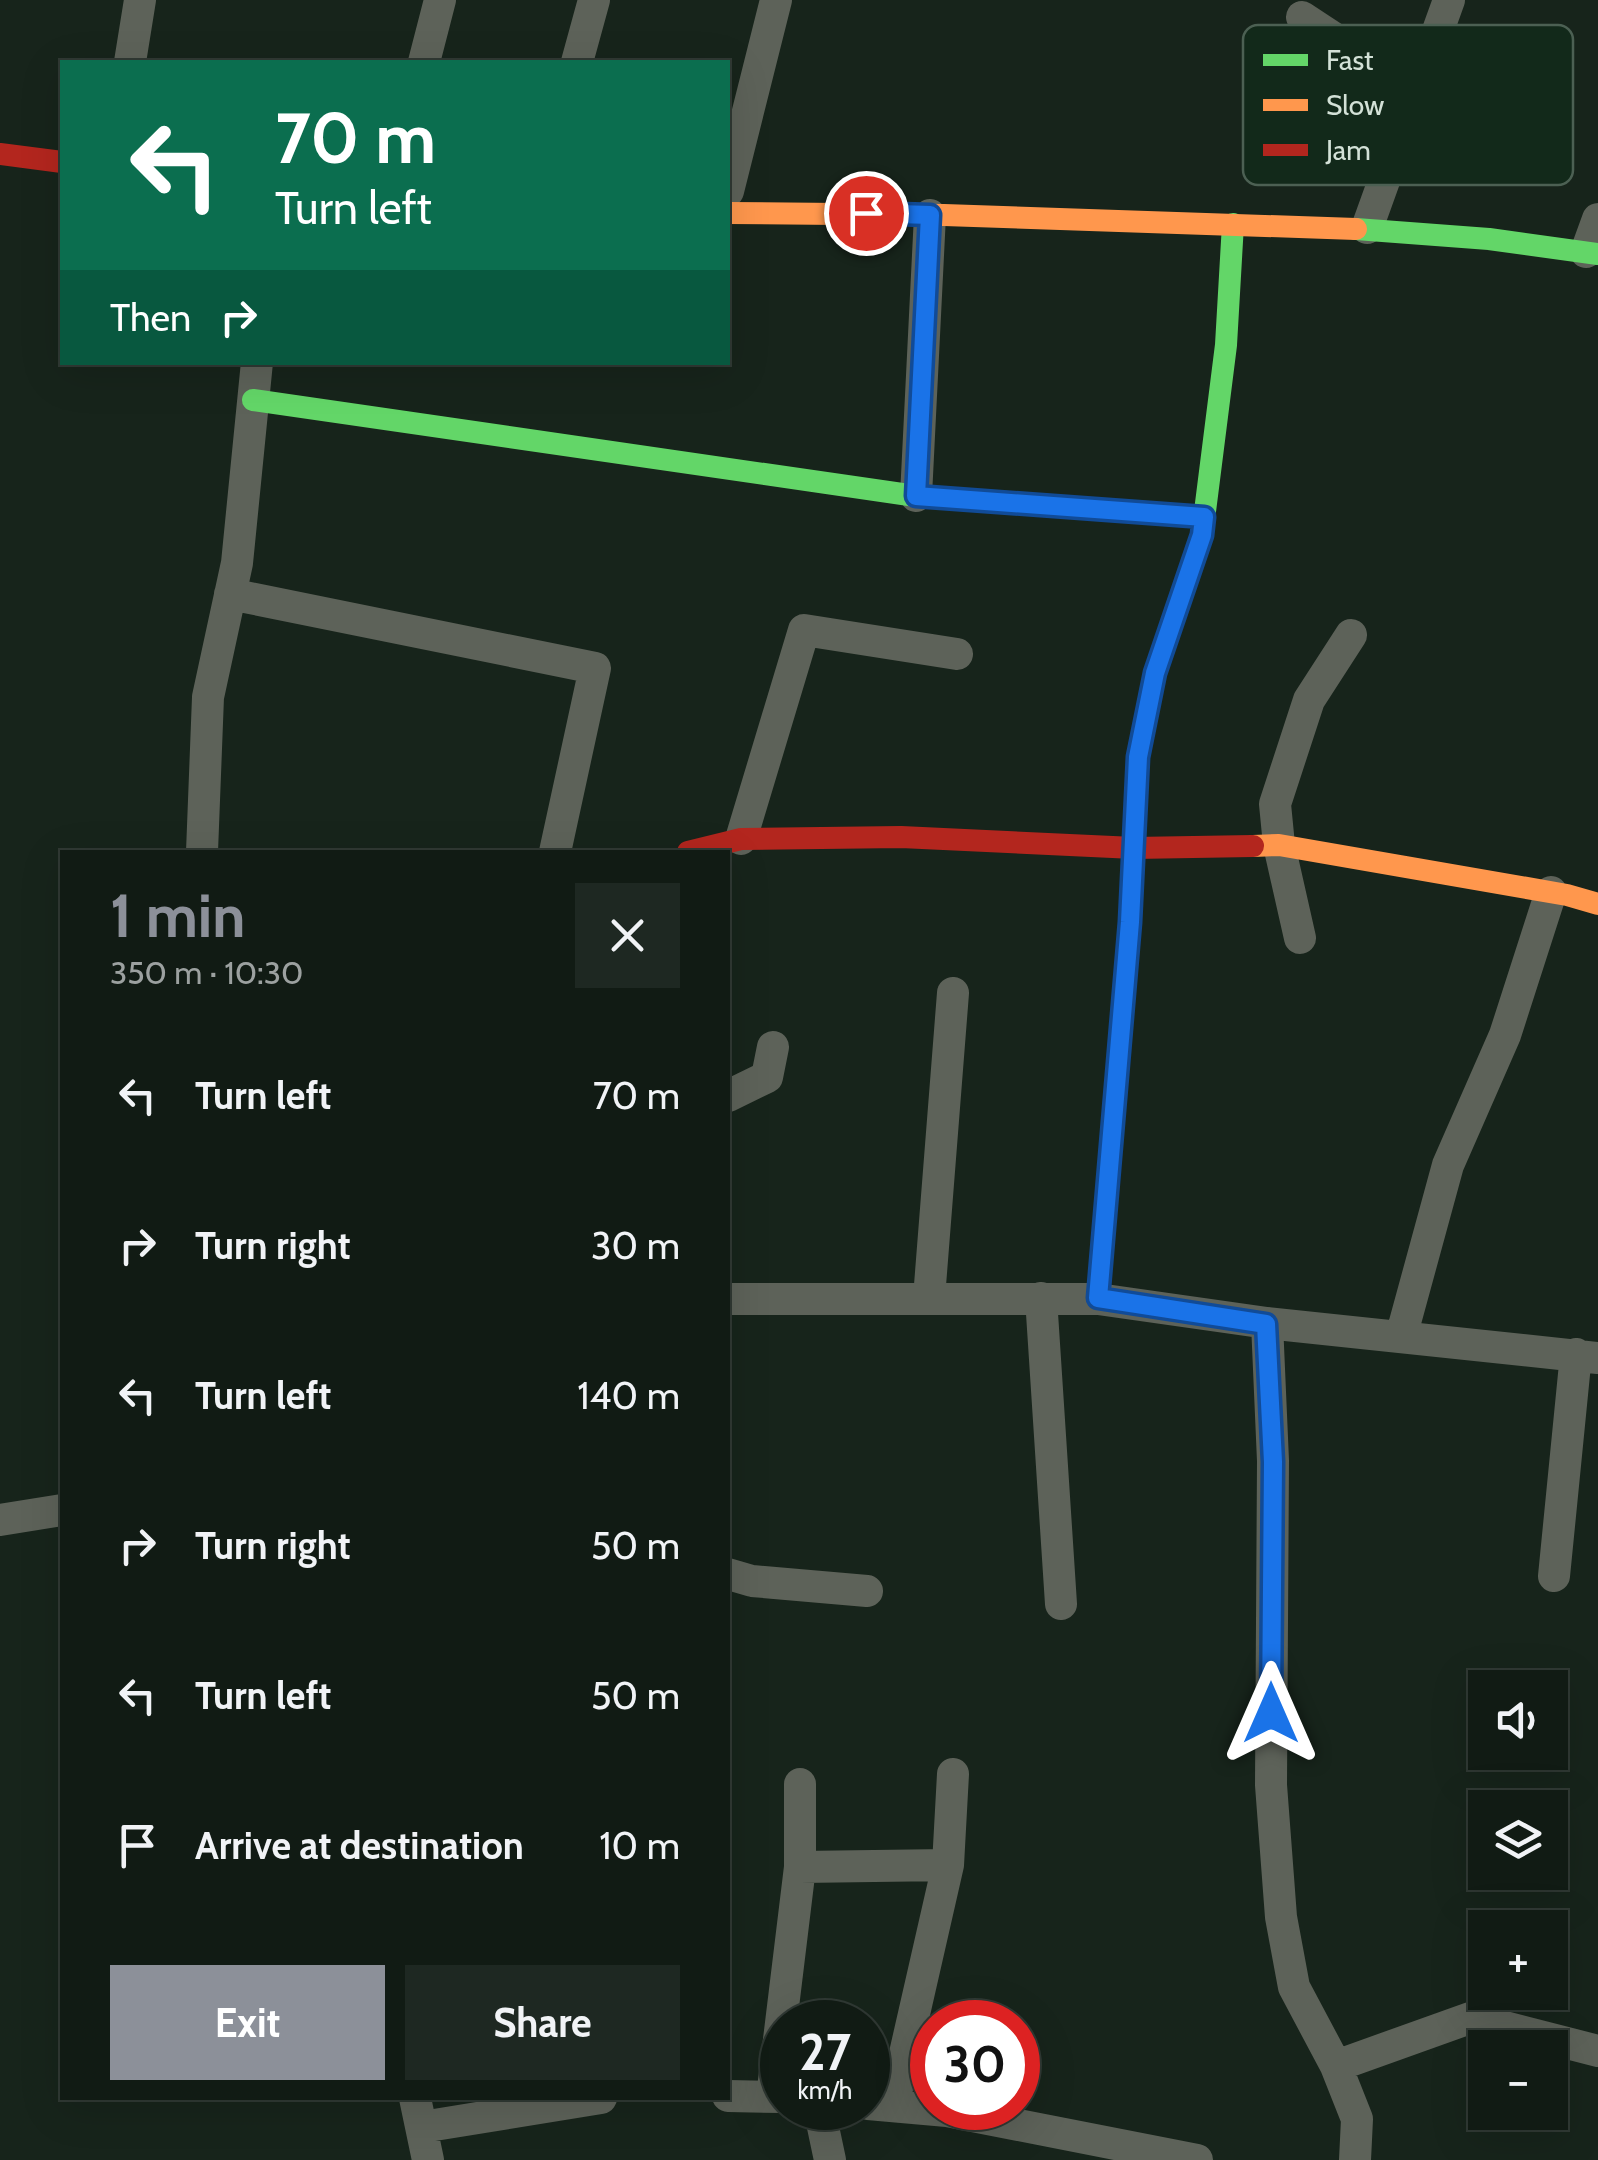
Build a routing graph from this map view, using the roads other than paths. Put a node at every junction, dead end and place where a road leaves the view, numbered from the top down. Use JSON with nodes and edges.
{"nodes":[{"id":1,"x":140,"y":0,"type":"edge"},
{"id":2,"x":440,"y":0,"type":"edge"},
{"id":3,"x":594,"y":0,"type":"edge"},
{"id":4,"x":776,"y":0,"type":"edge"},
{"id":5,"x":1449,"y":0,"type":"edge"},
{"id":6,"x":1302,"y":17,"type":"dead end"},
{"id":7,"x":1314,"y":25,"type":"edge"},
{"id":8,"x":1440,"y":25,"type":"edge"},
{"id":9,"x":130,"y":60,"type":"edge"},
{"id":10,"x":425,"y":60,"type":"edge"},
{"id":11,"x":578,"y":60,"type":"edge"},
{"id":12,"x":0,"y":154,"type":"edge"},
{"id":13,"x":60,"y":162,"type":"edge"},
{"id":14,"x":730,"y":183,"type":"edge"},
{"id":15,"x":1382,"y":185,"type":"edge"},
{"id":16,"x":730,"y":213,"type":"edge"},
{"id":17,"x":930,"y":215,"type":"junction"},
{"id":18,"x":1598,"y":219,"type":"edge"},
{"id":19,"x":1233,"y":224,"type":"junction"},
{"id":20,"x":1367,"y":228,"type":"junction"},
{"id":21,"x":1592,"y":253,"type":"edge"},
{"id":22,"x":256,"y":365,"type":"edge"},
{"id":23,"x":253,"y":400,"type":"junction"},
{"id":24,"x":916,"y":496,"type":"junction"},
{"id":25,"x":1204,"y":517,"type":"junction"},
{"id":26,"x":230,"y":594,"type":"junction"},
{"id":27,"x":1351,"y":635,"type":"dead end"},
{"id":28,"x":957,"y":654,"type":"dead end"},
{"id":29,"x":740,"y":839,"type":"junction"},
{"id":30,"x":1279,"y":845,"type":"junction"},
{"id":31,"x":1134,"y":848,"type":"junction"},
{"id":32,"x":202,"y":850,"type":"edge"},
{"id":33,"x":555,"y":850,"type":"edge"},
{"id":34,"x":696,"y":850,"type":"edge"},
{"id":35,"x":1551,"y":892,"type":"junction"},
{"id":36,"x":1598,"y":904,"type":"edge"},
{"id":37,"x":1300,"y":938,"type":"dead end"},
{"id":38,"x":952,"y":993,"type":"dead end"},
{"id":39,"x":773,"y":1047,"type":"dead end"},
{"id":40,"x":730,"y":1095,"type":"edge"},
{"id":41,"x":929,"y":1298,"type":"junction"},
{"id":42,"x":1041,"y":1298,"type":"junction"},
{"id":43,"x":1098,"y":1298,"type":"junction"},
{"id":44,"x":730,"y":1299,"type":"edge"},
{"id":45,"x":1266,"y":1324,"type":"junction"},
{"id":46,"x":1401,"y":1336,"type":"junction"},
{"id":47,"x":1587,"y":1356,"type":"edge"},
{"id":48,"x":60,"y":1510,"type":"edge"},
{"id":49,"x":0,"y":1520,"type":"edge"},
{"id":50,"x":730,"y":1575,"type":"edge"},
{"id":51,"x":1554,"y":1576,"type":"dead end"},
{"id":52,"x":867,"y":1591,"type":"dead end"},
{"id":53,"x":1061,"y":1604,"type":"dead end"},
{"id":54,"x":953,"y":1774,"type":"dead end"},
{"id":55,"x":800,"y":1784,"type":"dead end"},
{"id":56,"x":948,"y":1864,"type":"junction"},
{"id":57,"x":800,"y":1867,"type":"junction"},
{"id":58,"x":787,"y":2000,"type":"edge"},
{"id":59,"x":1598,"y":2051,"type":"edge"},
{"id":60,"x":1336,"y":2066,"type":"junction"},
{"id":61,"x":890,"y":2070,"type":"edge"},
{"id":62,"x":730,"y":2096,"type":"edge"},
{"id":63,"x":760,"y":2097,"type":"edge"},
{"id":64,"x":575,"y":2100,"type":"edge"},
{"id":65,"x":890,"y":2106,"type":"edge"},
{"id":66,"x":419,"y":2112,"type":"edge"},
{"id":67,"x":824,"y":2130,"type":"edge"},
{"id":68,"x":1151,"y":2155,"type":"edge"},
{"id":69,"x":428,"y":2160,"type":"edge"},
{"id":70,"x":830,"y":2160,"type":"edge"},
{"id":71,"x":1198,"y":2160,"type":"edge"},
{"id":72,"x":1355,"y":2160,"type":"edge"}],
"edges":[{"from":1,"to":9,"type":"street"},
{"from":2,"to":10,"type":"street"},
{"from":3,"to":11,"type":"street"},
{"from":4,"to":14,"type":"street"},
{"from":5,"to":8,"type":"street"},
{"from":6,"to":7,"type":"street"},
{"from":12,"to":13,"type":"street"},
{"from":15,"to":20,"type":"street"},
{"from":16,"to":17,"type":"street"},
{"from":17,"to":19,"type":"street"},
{"from":17,"to":24,"type":"street"},
{"from":18,"to":21,"type":"street"},
{"from":19,"to":20,"type":"street"},
{"from":19,"to":25,"type":"street"},
{"from":20,"to":21,"type":"street"},
{"from":22,"to":23,"type":"street"},
{"from":23,"to":24,"type":"street"},
{"from":23,"to":26,"type":"street"},
{"from":24,"to":25,"type":"street"},
{"from":25,"to":31,"type":"street"},
{"from":26,"to":32,"type":"street"},
{"from":26,"to":33,"type":"street"},
{"from":27,"to":30,"type":"street"},
{"from":28,"to":29,"type":"street"},
{"from":29,"to":31,"type":"street"},
{"from":29,"to":34,"type":"street"},
{"from":30,"to":31,"type":"street"},
{"from":30,"to":35,"type":"street"},
{"from":30,"to":37,"type":"street"},
{"from":31,"to":43,"type":"street"},
{"from":35,"to":36,"type":"street"},
{"from":35,"to":46,"type":"street"},
{"from":38,"to":41,"type":"street"},
{"from":39,"to":40,"type":"street"},
{"from":41,"to":42,"type":"street"},
{"from":41,"to":44,"type":"street"},
{"from":42,"to":43,"type":"street"},
{"from":42,"to":53,"type":"street"},
{"from":43,"to":45,"type":"street"},
{"from":45,"to":46,"type":"street"},
{"from":45,"to":60,"type":"street"},
{"from":46,"to":47,"type":"street"},
{"from":47,"to":51,"type":"street"},
{"from":48,"to":49,"type":"street"},
{"from":50,"to":52,"type":"street"},
{"from":54,"to":56,"type":"street"},
{"from":55,"to":57,"type":"street"},
{"from":56,"to":57,"type":"street"},
{"from":56,"to":61,"type":"street"},
{"from":57,"to":58,"type":"street"},
{"from":59,"to":60,"type":"street"},
{"from":60,"to":72,"type":"street"},
{"from":62,"to":63,"type":"street"},
{"from":64,"to":66,"type":"street"},
{"from":65,"to":68,"type":"street"},
{"from":66,"to":69,"type":"street"},
{"from":67,"to":70,"type":"street"},
{"from":68,"to":71,"type":"street"}]}
